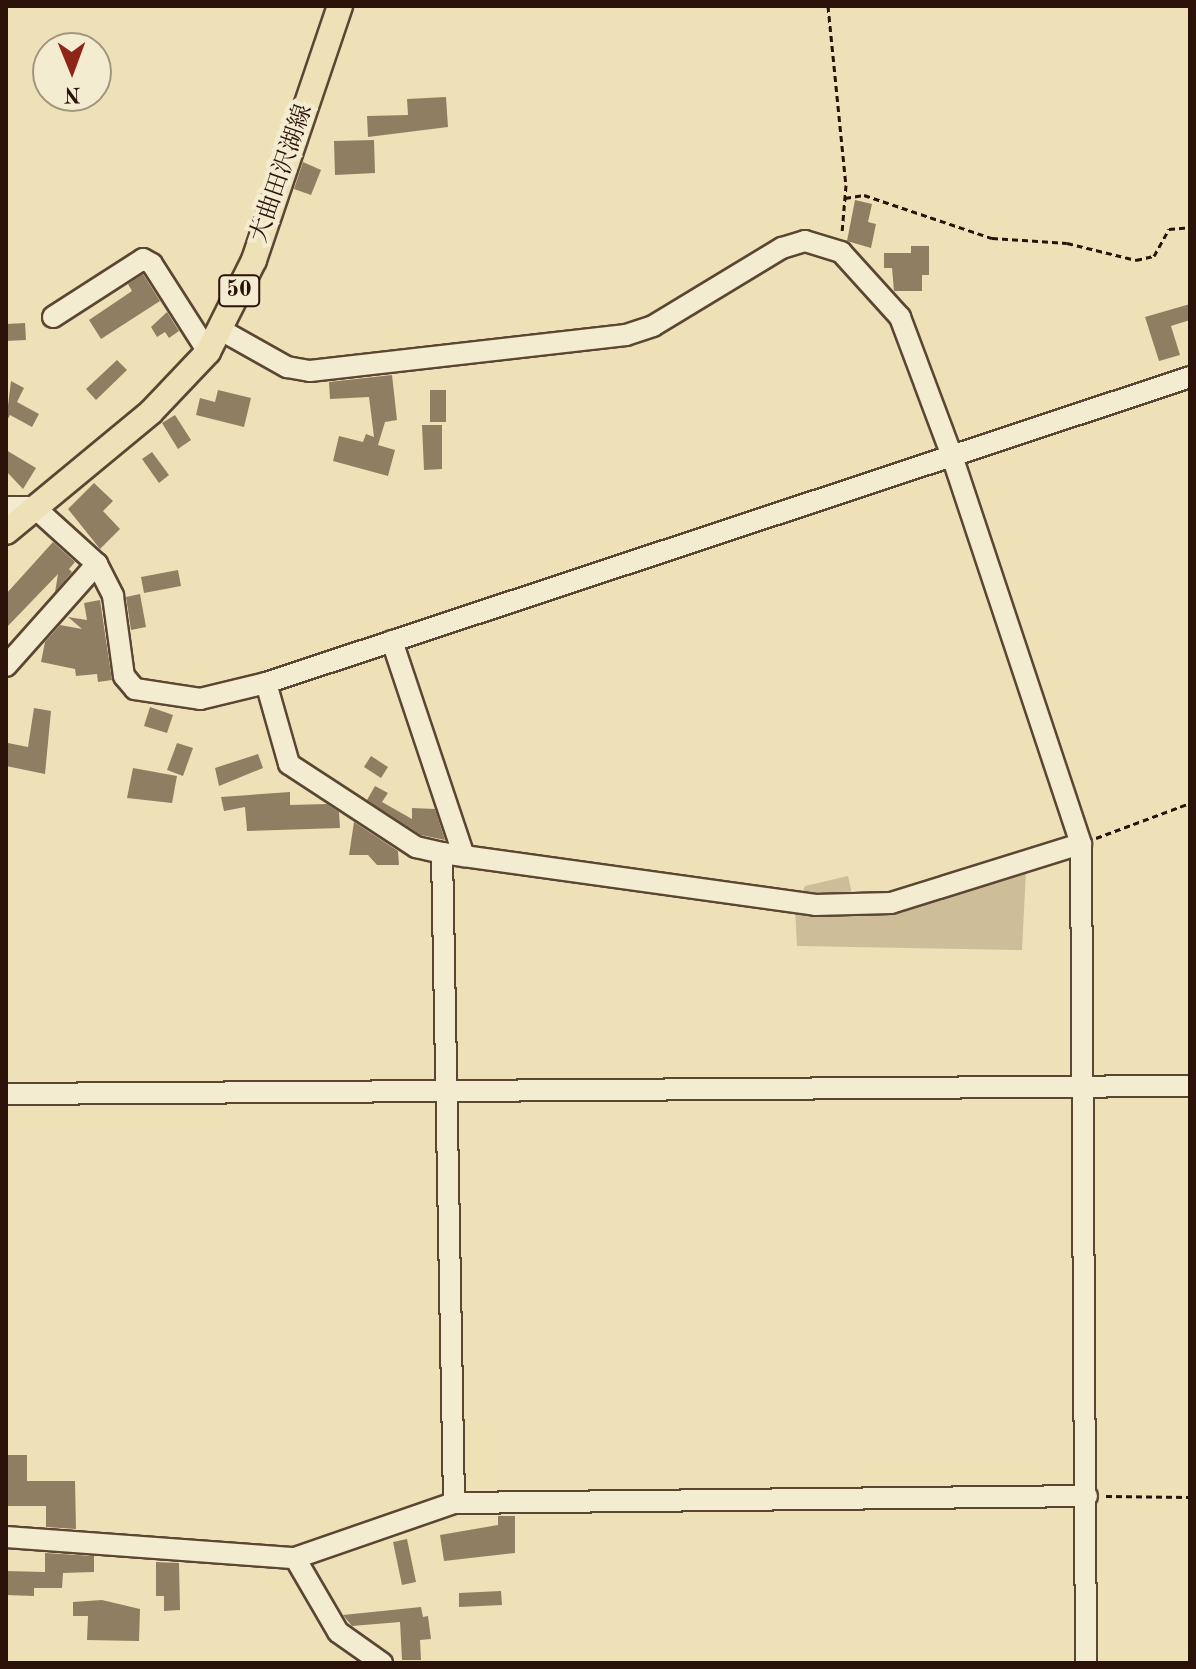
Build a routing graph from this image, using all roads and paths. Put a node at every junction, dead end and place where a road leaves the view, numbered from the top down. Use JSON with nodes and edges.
{"nodes":[{"id":1,"x":340,"y":6,"type":"edge"},
{"id":2,"x":828,"y":6,"type":"edge"},
{"id":3,"x":845,"y":198,"type":"junction"},
{"id":4,"x":1190,"y":227,"type":"edge"},
{"id":5,"x":841,"y":252,"type":"junction"},
{"id":6,"x":53,"y":317,"type":"dead end"},
{"id":7,"x":221,"y":330,"type":"junction"},
{"id":8,"x":208,"y":352,"type":"junction"},
{"id":9,"x":1190,"y":377,"type":"edge"},
{"id":10,"x":952,"y":456,"type":"junction"},
{"id":11,"x":6,"y":507,"type":"edge"},
{"id":12,"x":34,"y":507,"type":"junction"},
{"id":13,"x":6,"y":532,"type":"edge"},
{"id":14,"x":97,"y":564,"type":"junction"},
{"id":15,"x":392,"y":641,"type":"junction"},
{"id":16,"x":6,"y":666,"type":"edge"},
{"id":17,"x":266,"y":683,"type":"junction"},
{"id":18,"x":1190,"y":803,"type":"edge"},
{"id":19,"x":1081,"y":844,"type":"junction"},
{"id":20,"x":442,"y":853,"type":"junction"},
{"id":21,"x":464,"y":856,"type":"junction"},
{"id":22,"x":1190,"y":1086,"type":"edge"},
{"id":23,"x":1080,"y":1087,"type":"junction"},
{"id":24,"x":443,"y":1092,"type":"junction"},
{"id":25,"x":6,"y":1094,"type":"edge"},
{"id":26,"x":1087,"y":1496,"type":"junction"},
{"id":27,"x":1190,"y":1497,"type":"edge"},
{"id":28,"x":454,"y":1503,"type":"junction"},
{"id":29,"x":6,"y":1537,"type":"edge"},
{"id":30,"x":295,"y":1558,"type":"junction"},
{"id":31,"x":382,"y":1663,"type":"edge"},
{"id":32,"x":1086,"y":1663,"type":"edge"}],
"edges":[{"from":1,"to":7,"type":"main road","name":"大曲田沢湖線","number":"50"},
{"from":2,"to":3,"type":"path"},
{"from":3,"to":4,"type":"path"},
{"from":3,"to":5,"type":"path"},
{"from":5,"to":7,"type":"street"},
{"from":5,"to":10,"type":"street"},
{"from":6,"to":8,"type":"street"},
{"from":7,"to":8,"type":"main road","name":"大曲田沢湖線","number":"50"},
{"from":8,"to":12,"type":"main road","name":"大曲田沢湖線","number":"50"},
{"from":9,"to":10,"type":"street"},
{"from":10,"to":15,"type":"street"},
{"from":10,"to":19,"type":"street"},
{"from":11,"to":12,"type":"street"},
{"from":12,"to":13,"type":"main road","name":"大曲田沢湖線","number":"50"},
{"from":12,"to":14,"type":"street"},
{"from":14,"to":16,"type":"street"},
{"from":14,"to":17,"type":"street"},
{"from":15,"to":17,"type":"street"},
{"from":15,"to":21,"type":"street"},
{"from":17,"to":20,"type":"street"},
{"from":18,"to":19,"type":"path"},
{"from":19,"to":21,"type":"street"},
{"from":19,"to":23,"type":"street"},
{"from":20,"to":21,"type":"street"},
{"from":20,"to":24,"type":"street"},
{"from":22,"to":23,"type":"street"},
{"from":23,"to":24,"type":"street"},
{"from":23,"to":26,"type":"street"},
{"from":24,"to":25,"type":"street"},
{"from":24,"to":28,"type":"street"},
{"from":26,"to":27,"type":"path"},
{"from":26,"to":28,"type":"street"},
{"from":26,"to":32,"type":"street"},
{"from":28,"to":30,"type":"street"},
{"from":29,"to":30,"type":"street"},
{"from":30,"to":31,"type":"street"}]}
